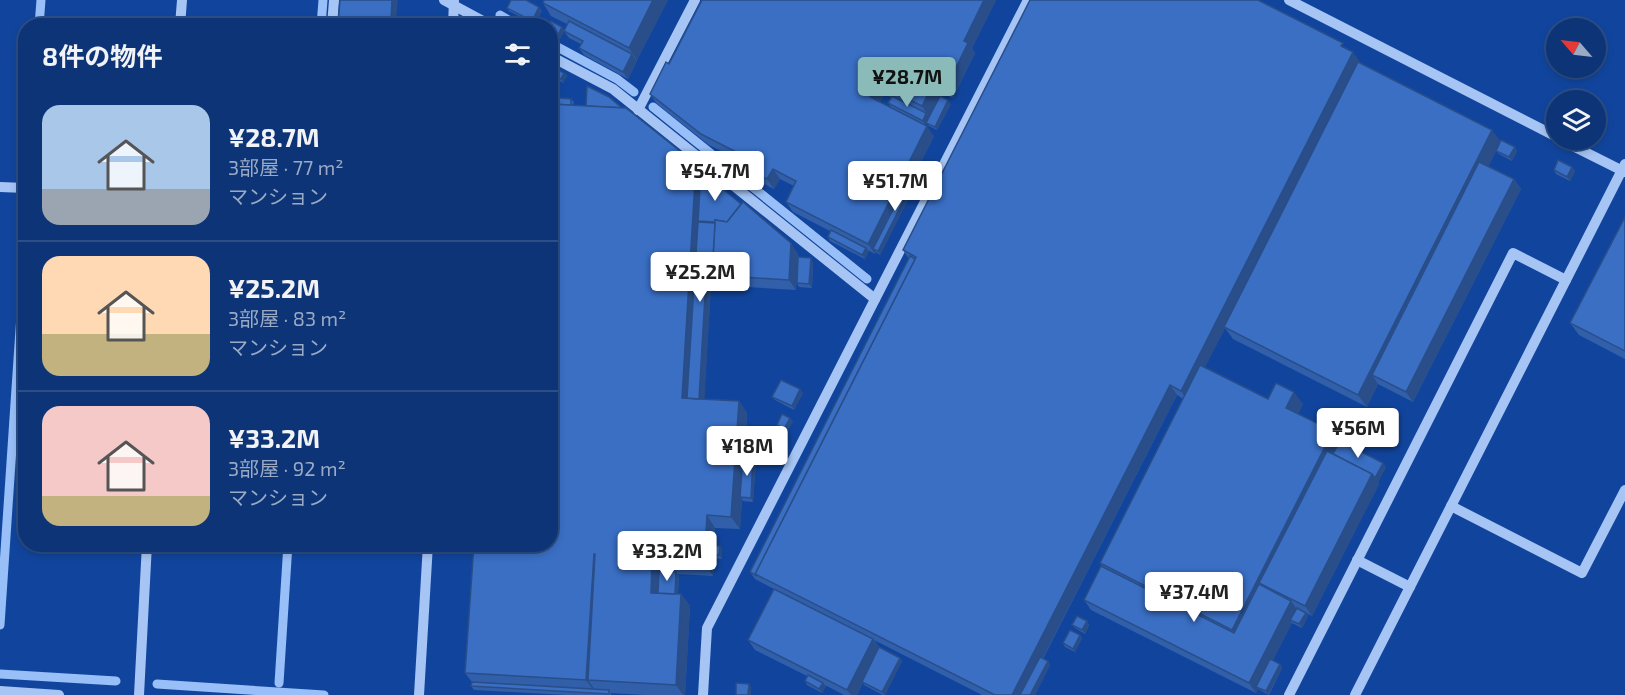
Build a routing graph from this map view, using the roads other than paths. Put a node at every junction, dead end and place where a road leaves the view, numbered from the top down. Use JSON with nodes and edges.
{"nodes":[{"id":1,"x":182,"y":0,"type":"edge"},
{"id":2,"x":334,"y":0,"type":"edge"},
{"id":3,"x":695,"y":0,"type":"edge"},
{"id":4,"x":1028,"y":0,"type":"edge"},
{"id":5,"x":1289,"y":0,"type":"edge"},
{"id":6,"x":450,"y":2,"type":"edge"},
{"id":7,"x":181,"y":18,"type":"edge"},
{"id":8,"x":333,"y":18,"type":"edge"},
{"id":9,"x":452,"y":18,"type":"edge"},
{"id":10,"x":478,"y":18,"type":"edge"},
{"id":11,"x":558,"y":60,"type":"edge"},
{"id":12,"x":638,"y":110,"type":"junction"},
{"id":13,"x":1546,"y":131,"type":"edge"},
{"id":14,"x":1583,"y":150,"type":"edge"},
{"id":15,"x":1624,"y":169,"type":"edge"},
{"id":16,"x":0,"y":187,"type":"edge"},
{"id":17,"x":18,"y":188,"type":"edge"},
{"id":18,"x":1566,"y":280,"type":"junction"},
{"id":19,"x":875,"y":299,"type":"junction"},
{"id":20,"x":1625,"y":490,"type":"edge"},
{"id":21,"x":1451,"y":506,"type":"junction"},
{"id":22,"x":147,"y":552,"type":"edge"},
{"id":23,"x":428,"y":552,"type":"edge"},
{"id":24,"x":1357,"y":560,"type":"junction"},
{"id":25,"x":1410,"y":587,"type":"junction"},
{"id":26,"x":0,"y":691,"type":"edge"},
{"id":27,"x":59,"y":695,"type":"edge"},
{"id":28,"x":139,"y":695,"type":"edge"},
{"id":29,"x":419,"y":695,"type":"edge"},
{"id":30,"x":703,"y":695,"type":"edge"},
{"id":31,"x":1289,"y":695,"type":"edge"},
{"id":32,"x":1355,"y":695,"type":"edge"}],
"edges":[{"from":1,"to":7,"type":"street"},
{"from":2,"to":8,"type":"street"},
{"from":3,"to":12,"type":"street"},
{"from":4,"to":19,"type":"street"},
{"from":5,"to":13,"type":"street"},
{"from":6,"to":9,"type":"street"},
{"from":6,"to":10,"type":"street"},
{"from":11,"to":12,"type":"street"},
{"from":12,"to":19,"type":"street"},
{"from":14,"to":15,"type":"street"},
{"from":15,"to":18,"type":"street"},
{"from":16,"to":17,"type":"street"},
{"from":18,"to":21,"type":"street"},
{"from":18,"to":24,"type":"street"},
{"from":19,"to":30,"type":"street"},
{"from":20,"to":21,"type":"street"},
{"from":21,"to":25,"type":"street"},
{"from":22,"to":28,"type":"street"},
{"from":23,"to":29,"type":"street"},
{"from":24,"to":25,"type":"street"},
{"from":24,"to":31,"type":"street"},
{"from":25,"to":32,"type":"street"},
{"from":26,"to":27,"type":"street"}]}
